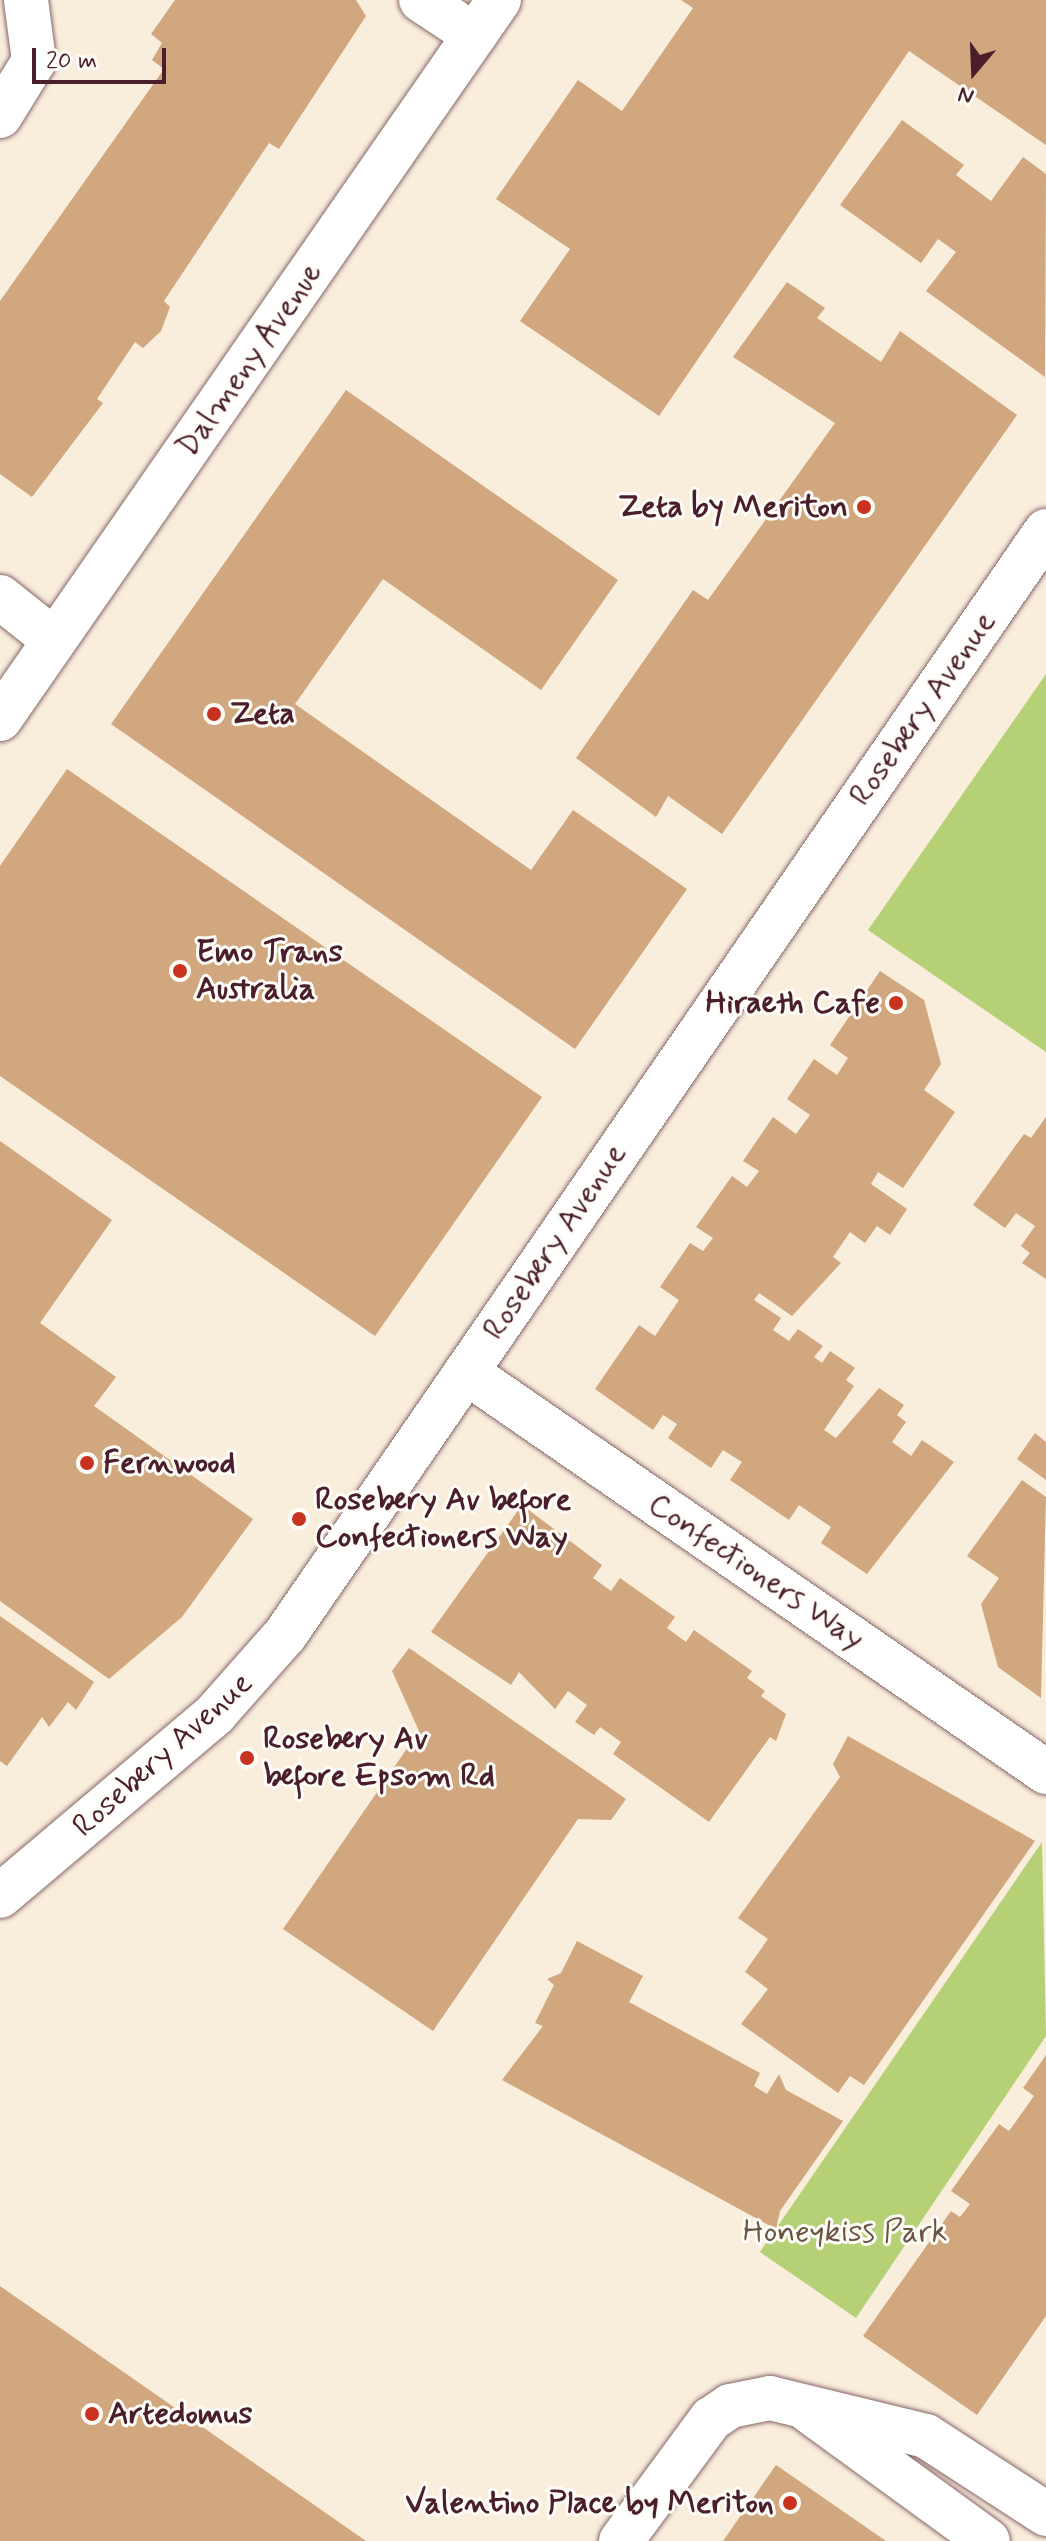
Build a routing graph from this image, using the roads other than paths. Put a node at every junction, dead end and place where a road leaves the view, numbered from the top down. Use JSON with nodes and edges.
{"nodes":[{"id":1,"x":26,"y":0,"type":"edge"},
{"id":2,"x":421,"y":0,"type":"edge"},
{"id":3,"x":499,"y":0,"type":"edge"},
{"id":4,"x":474,"y":35,"type":"junction"},
{"id":5,"x":0,"y":116,"type":"edge"},
{"id":6,"x":1046,"y":531,"type":"edge"},
{"id":7,"x":0,"y":597,"type":"edge"},
{"id":8,"x":54,"y":640,"type":"junction"},
{"id":9,"x":0,"y":719,"type":"edge"},
{"id":10,"x":466,"y":1372,"type":"junction"},
{"id":11,"x":1046,"y":1772,"type":"edge"},
{"id":12,"x":0,"y":1896,"type":"edge"},
{"id":13,"x":787,"y":2399,"type":"junction"},
{"id":14,"x":1046,"y":2514,"type":"edge"},
{"id":15,"x":621,"y":2541,"type":"edge"},
{"id":16,"x":988,"y":2541,"type":"edge"}],
"edges":[{"from":1,"to":5,"type":"street"},
{"from":2,"to":4,"type":"street"},
{"from":3,"to":4,"type":"street","name":"Dalmeny Avenue"},
{"from":4,"to":8,"type":"street","name":"Dalmeny Avenue"},
{"from":6,"to":10,"type":"street","name":"Rosebery Avenue"},
{"from":7,"to":8,"type":"street"},
{"from":8,"to":9,"type":"street","name":"Dalmeny Avenue"},
{"from":10,"to":11,"type":"street","name":"Confectioners Way"},
{"from":10,"to":12,"type":"street","name":"Rosebery Avenue"},
{"from":13,"to":14,"type":"street"},
{"from":13,"to":15,"type":"street"},
{"from":13,"to":16,"type":"street"}]}
